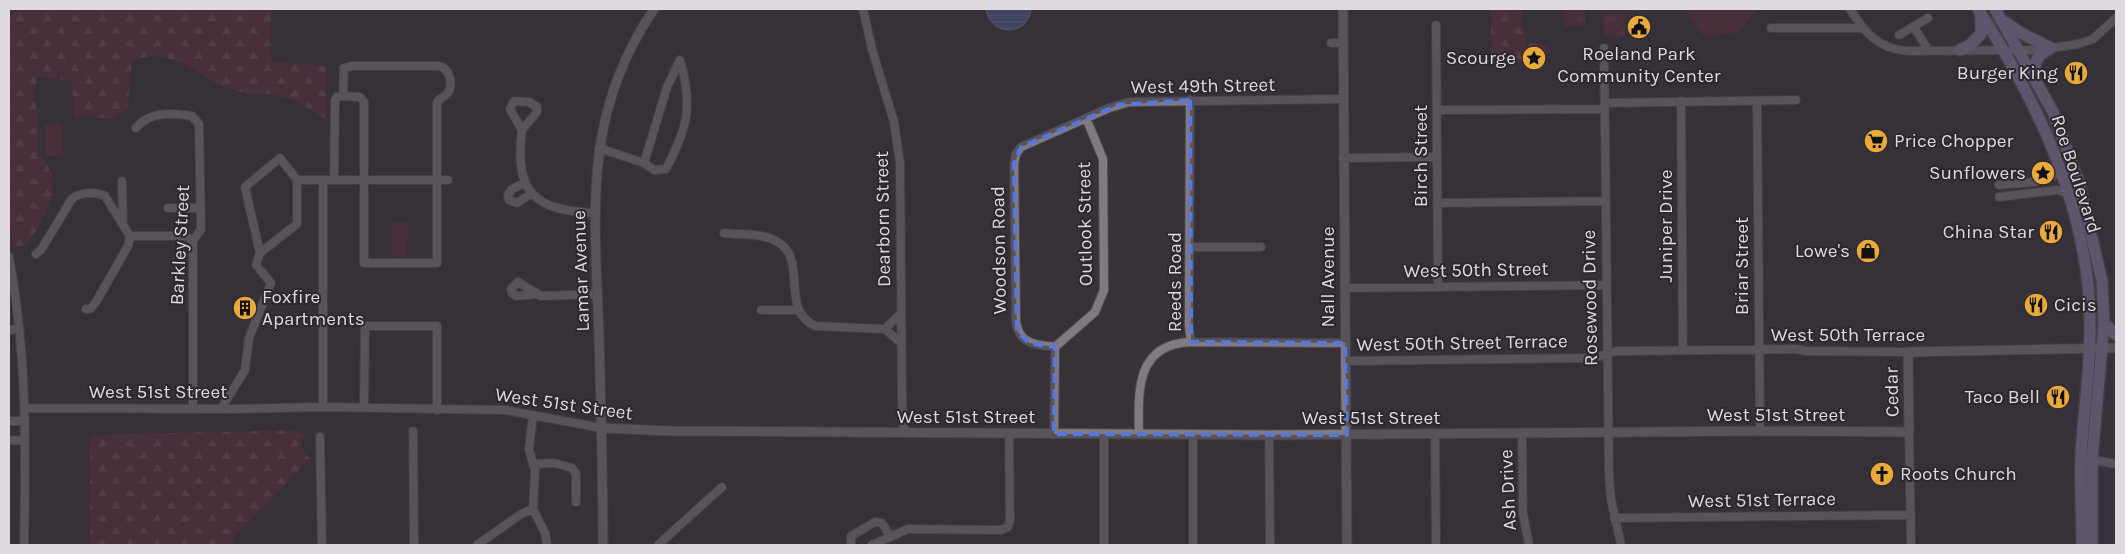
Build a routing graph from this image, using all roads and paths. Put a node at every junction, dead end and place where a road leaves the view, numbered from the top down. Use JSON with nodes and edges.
{"nodes":[{"id":1,"x":654,"y":9,"type":"edge"},
{"id":2,"x":863,"y":9,"type":"edge"},
{"id":3,"x":1343,"y":9,"type":"edge"},
{"id":4,"x":1850,"y":9,"type":"edge"},
{"id":5,"x":1979,"y":10,"type":"edge"},
{"id":6,"x":1997,"y":13,"type":"edge"},
{"id":7,"x":1928,"y":18,"type":"dead end"},
{"id":8,"x":2116,"y":18,"type":"edge"},
{"id":9,"x":1436,"y":25,"type":"dead end"},
{"id":10,"x":1914,"y":27,"type":"junction"},
{"id":11,"x":1771,"y":28,"type":"dead end"},
{"id":12,"x":1862,"y":28,"type":"junction"},
{"id":13,"x":1899,"y":36,"type":"dead end"},
{"id":14,"x":1331,"y":43,"type":"dead end"},
{"id":15,"x":1343,"y":43,"type":"junction"},
{"id":16,"x":1604,"y":48,"type":"dead end"},
{"id":17,"x":2051,"y":48,"type":"junction"},
{"id":18,"x":2004,"y":49,"type":"junction"},
{"id":19,"x":2018,"y":49,"type":"junction"},
{"id":20,"x":1928,"y":50,"type":"junction"},
{"id":21,"x":1960,"y":50,"type":"junction"},
{"id":22,"x":2035,"y":80,"type":"junction"},
{"id":23,"x":342,"y":96,"type":"junction"},
{"id":24,"x":1190,"y":100,"type":"junction"},
{"id":25,"x":1343,"y":100,"type":"junction"},
{"id":26,"x":1796,"y":100,"type":"dead end"},
{"id":27,"x":1757,"y":101,"type":"junction"},
{"id":28,"x":1681,"y":102,"type":"junction"},
{"id":29,"x":1605,"y":106,"type":"junction"},
{"id":30,"x":1437,"y":110,"type":"junction"},
{"id":31,"x":1086,"y":118,"type":"junction"},
{"id":32,"x":136,"y":128,"type":"dead end"},
{"id":33,"x":522,"y":130,"type":"dead end"},
{"id":34,"x":599,"y":148,"type":"junction"},
{"id":35,"x":1016,"y":154,"type":"joint"},
{"id":36,"x":1436,"y":157,"type":"junction"},
{"id":37,"x":1344,"y":158,"type":"junction"},
{"id":38,"x":644,"y":163,"type":"junction"},
{"id":39,"x":2059,"y":163,"type":"junction"},
{"id":40,"x":298,"y":180,"type":"junction"},
{"id":41,"x":324,"y":180,"type":"junction"},
{"id":42,"x":334,"y":180,"type":"junction"},
{"id":43,"x":364,"y":180,"type":"junction"},
{"id":44,"x":437,"y":180,"type":"junction"},
{"id":45,"x":448,"y":180,"type":"dead end"},
{"id":46,"x":122,"y":181,"type":"dead end"},
{"id":47,"x":525,"y":182,"type":"junction"},
{"id":48,"x":1999,"y":185,"type":"dead end"},
{"id":49,"x":532,"y":193,"type":"junction"},
{"id":50,"x":2067,"y":193,"type":"junction"},
{"id":51,"x":1999,"y":197,"type":"dead end"},
{"id":52,"x":1605,"y":201,"type":"junction"},
{"id":53,"x":1437,"y":203,"type":"junction"},
{"id":54,"x":168,"y":208,"type":"dead end"},
{"id":55,"x":201,"y":208,"type":"junction"},
{"id":56,"x":595,"y":213,"type":"junction"},
{"id":57,"x":123,"y":223,"type":"junction"},
{"id":58,"x":724,"y":233,"type":"dead end"},
{"id":59,"x":130,"y":236,"type":"junction"},
{"id":60,"x":193,"y":241,"type":"junction"},
{"id":61,"x":1190,"y":247,"type":"junction"},
{"id":62,"x":1261,"y":247,"type":"dead end"},
{"id":63,"x":260,"y":252,"type":"junction"},
{"id":64,"x":36,"y":254,"type":"dead end"},
{"id":65,"x":9,"y":256,"type":"edge"},
{"id":66,"x":1606,"y":286,"type":"junction"},
{"id":67,"x":1438,"y":287,"type":"junction"},
{"id":68,"x":1345,"y":288,"type":"junction"},
{"id":69,"x":537,"y":294,"type":"dead end"},
{"id":70,"x":598,"y":294,"type":"junction"},
{"id":71,"x":86,"y":309,"type":"dead end"},
{"id":72,"x":761,"y":310,"type":"dead end"},
{"id":73,"x":799,"y":310,"type":"junction"},
{"id":74,"x":901,"y":313,"type":"junction"},
{"id":75,"x":2104,"y":323,"type":"junction"},
{"id":76,"x":19,"y":327,"type":"junction"},
{"id":77,"x":885,"y":329,"type":"junction"},
{"id":78,"x":9,"y":331,"type":"edge"},
{"id":79,"x":2116,"y":335,"type":"edge"},
{"id":80,"x":1192,"y":342,"type":"junction"},
{"id":81,"x":901,"y":343,"type":"junction"},
{"id":82,"x":1345,"y":343,"type":"junction"},
{"id":83,"x":1055,"y":347,"type":"junction"},
{"id":84,"x":2116,"y":348,"type":"edge"},
{"id":85,"x":2089,"y":349,"type":"junction"},
{"id":86,"x":2102,"y":349,"type":"junction"},
{"id":87,"x":1683,"y":350,"type":"junction"},
{"id":88,"x":1758,"y":350,"type":"junction"},
{"id":89,"x":1908,"y":352,"type":"junction"},
{"id":90,"x":1607,"y":354,"type":"junction"},
{"id":91,"x":1346,"y":361,"type":"junction"},
{"id":92,"x":231,"y":392,"type":"junction"},
{"id":93,"x":323,"y":406,"type":"junction"},
{"id":94,"x":364,"y":407,"type":"junction"},
{"id":95,"x":25,"y":408,"type":"junction"},
{"id":96,"x":193,"y":409,"type":"junction"},
{"id":97,"x":221,"y":409,"type":"junction"},
{"id":98,"x":237,"y":409,"type":"junction"},
{"id":99,"x":437,"y":410,"type":"junction"},
{"id":100,"x":533,"y":415,"type":"junction"},
{"id":101,"x":9,"y":421,"type":"edge"},
{"id":102,"x":25,"y":421,"type":"junction"},
{"id":103,"x":602,"y":428,"type":"junction"},
{"id":104,"x":1760,"y":431,"type":"junction"},
{"id":105,"x":413,"y":432,"type":"dead end"},
{"id":106,"x":904,"y":432,"type":"junction"},
{"id":107,"x":1608,"y":432,"type":"junction"},
{"id":108,"x":1909,"y":432,"type":"junction"},
{"id":109,"x":1009,"y":433,"type":"junction"},
{"id":110,"x":1139,"y":433,"type":"junction"},
{"id":111,"x":1522,"y":433,"type":"junction"},
{"id":112,"x":1054,"y":434,"type":"junction"},
{"id":113,"x":1104,"y":434,"type":"junction"},
{"id":114,"x":1193,"y":434,"type":"junction"},
{"id":115,"x":1347,"y":434,"type":"junction"},
{"id":116,"x":1435,"y":434,"type":"junction"},
{"id":117,"x":1269,"y":435,"type":"junction"},
{"id":118,"x":320,"y":437,"type":"dead end"},
{"id":119,"x":9,"y":440,"type":"edge"},
{"id":120,"x":25,"y":441,"type":"junction"},
{"id":121,"x":2087,"y":459,"type":"junction"},
{"id":122,"x":535,"y":464,"type":"junction"},
{"id":123,"x":2116,"y":464,"type":"edge"},
{"id":124,"x":722,"y":487,"type":"dead end"},
{"id":125,"x":576,"y":502,"type":"dead end"},
{"id":126,"x":533,"y":510,"type":"junction"},
{"id":127,"x":1911,"y":515,"type":"junction"},
{"id":128,"x":1614,"y":518,"type":"junction"},
{"id":129,"x":890,"y":536,"type":"junction"},
{"id":130,"x":24,"y":545,"type":"edge"},
{"id":131,"x":322,"y":545,"type":"edge"},
{"id":132,"x":414,"y":545,"type":"edge"},
{"id":133,"x":477,"y":545,"type":"edge"},
{"id":134,"x":547,"y":545,"type":"edge"},
{"id":135,"x":603,"y":545,"type":"edge"},
{"id":136,"x":658,"y":545,"type":"edge"},
{"id":137,"x":851,"y":545,"type":"edge"},
{"id":138,"x":872,"y":545,"type":"edge"},
{"id":139,"x":1104,"y":545,"type":"edge"},
{"id":140,"x":1193,"y":545,"type":"edge"},
{"id":141,"x":1270,"y":545,"type":"edge"},
{"id":142,"x":1347,"y":545,"type":"edge"},
{"id":143,"x":1436,"y":545,"type":"edge"},
{"id":144,"x":1528,"y":545,"type":"edge"},
{"id":145,"x":1622,"y":545,"type":"edge"},
{"id":146,"x":1911,"y":545,"type":"edge"},
{"id":147,"x":2082,"y":545,"type":"edge"},
{"id":148,"x":2092,"y":545,"type":"edge"}],
"edges":[{"from":1,"to":34,"type":"street","name":"Lamar Avenue"},
{"from":2,"to":74,"type":"street","name":"Dearborn Street"},
{"from":3,"to":15,"type":"street","name":"Nall Avenue"},
{"from":4,"to":12,"type":"street"},
{"from":5,"to":18,"type":"main road","name":"Roe Boulevard"},
{"from":5,"to":21,"type":"main road"},
{"from":6,"to":17,"type":"main road"},
{"from":6,"to":19,"type":"main road","name":"Roe Boulevard"},
{"from":7,"to":10,"type":"street"},
{"from":8,"to":17,"type":"street"},
{"from":9,"to":30,"type":"street","name":"Birch Street"},
{"from":10,"to":13,"type":"street"},
{"from":10,"to":20,"type":"street"},
{"from":11,"to":12,"type":"street"},
{"from":12,"to":20,"type":"street"},
{"from":14,"to":15,"type":"street"},
{"from":15,"to":25,"type":"street","name":"Nall Avenue"},
{"from":16,"to":29,"type":"street","name":"Rosewood Drive"},
{"from":17,"to":19,"type":"street"},
{"from":17,"to":22,"type":"main road"},
{"from":18,"to":19,"type":"street"},
{"from":18,"to":21,"type":"street"},
{"from":18,"to":39,"type":"main road","name":"Roe Boulevard"},
{"from":19,"to":22,"type":"main road","name":"Roe Boulevard"},
{"from":20,"to":21,"type":"street"},
{"from":22,"to":75,"type":"main road","name":"Roe Boulevard"},
{"from":23,"to":42,"type":"street"},
{"from":23,"to":43,"type":"street"},
{"from":23,"to":44,"type":"street"},
{"from":24,"to":25,"type":"street","name":"West 49th Street"},
{"from":24,"to":31,"type":"street","name":"West 49th Street"},
{"from":24,"to":61,"type":"street","name":"Reeds Road"},
{"from":25,"to":37,"type":"street","name":"Nall Avenue"},
{"from":26,"to":27,"type":"street"},
{"from":27,"to":28,"type":"street"},
{"from":27,"to":88,"type":"street","name":"Briar Street"},
{"from":28,"to":29,"type":"street"},
{"from":28,"to":87,"type":"street","name":"Juniper Drive"},
{"from":29,"to":30,"type":"street"},
{"from":29,"to":52,"type":"street","name":"Rosewood Drive"},
{"from":30,"to":36,"type":"street","name":"Birch Street"},
{"from":31,"to":35,"type":"street","name":"West 49th Street"},
{"from":31,"to":83,"type":"street","name":"Outlook Street"},
{"from":32,"to":55,"type":"street","name":"Barkley Street"},
{"from":33,"to":47,"type":"street"},
{"from":34,"to":38,"type":"street"},
{"from":34,"to":56,"type":"street","name":"Lamar Avenue"},
{"from":35,"to":83,"type":"street","name":"Woodson Road"},
{"from":36,"to":37,"type":"street"},
{"from":36,"to":53,"type":"street","name":"Birch Street"},
{"from":37,"to":68,"type":"street","name":"Nall Avenue"},
{"from":38,"to":38,"type":"street"},
{"from":39,"to":48,"type":"street"},
{"from":39,"to":50,"type":"main road","name":"Roe Boulevard"},
{"from":40,"to":41,"type":"street"},
{"from":40,"to":63,"type":"street"},
{"from":40,"to":63,"type":"street"},
{"from":41,"to":42,"type":"street"},
{"from":41,"to":93,"type":"street"},
{"from":42,"to":43,"type":"street"},
{"from":43,"to":44,"type":"street"},
{"from":43,"to":44,"type":"street"},
{"from":44,"to":45,"type":"street"},
{"from":46,"to":57,"type":"street"},
{"from":47,"to":49,"type":"street"},
{"from":47,"to":49,"type":"street"},
{"from":49,"to":56,"type":"street"},
{"from":50,"to":51,"type":"street"},
{"from":50,"to":85,"type":"main road","name":"Roe Boulevard"},
{"from":52,"to":53,"type":"street"},
{"from":52,"to":66,"type":"street","name":"Rosewood Drive"},
{"from":53,"to":67,"type":"street","name":"Birch Street"},
{"from":54,"to":55,"type":"street"},
{"from":55,"to":60,"type":"street","name":"Barkley Street"},
{"from":56,"to":70,"type":"street","name":"Lamar Avenue"},
{"from":57,"to":59,"type":"street"},
{"from":57,"to":64,"type":"street"},
{"from":58,"to":73,"type":"street"},
{"from":59,"to":60,"type":"street"},
{"from":59,"to":71,"type":"street"},
{"from":60,"to":96,"type":"street","name":"Barkley Street"},
{"from":61,"to":62,"type":"street"},
{"from":61,"to":80,"type":"street","name":"Reeds Road"},
{"from":63,"to":92,"type":"street"},
{"from":65,"to":76,"type":"street"},
{"from":66,"to":67,"type":"street","name":"West 50th Street"},
{"from":66,"to":90,"type":"street","name":"Rosewood Drive"},
{"from":67,"to":68,"type":"street","name":"West 50th Street"},
{"from":68,"to":82,"type":"street","name":"Nall Avenue"},
{"from":69,"to":70,"type":"street"},
{"from":70,"to":103,"type":"street","name":"Lamar Avenue"},
{"from":72,"to":73,"type":"street"},
{"from":73,"to":77,"type":"street"},
{"from":74,"to":77,"type":"street"},
{"from":74,"to":81,"type":"street","name":"Dearborn Street"},
{"from":75,"to":79,"type":"main road"},
{"from":75,"to":86,"type":"main road","name":"Roe Boulevard"},
{"from":76,"to":78,"type":"street"},
{"from":76,"to":95,"type":"street"},
{"from":77,"to":81,"type":"street"},
{"from":80,"to":82,"type":"street","name":"West 50th Street Terrace"},
{"from":80,"to":110,"type":"street","name":"Reeds Road"},
{"from":81,"to":106,"type":"street","name":"Dearborn Street"},
{"from":82,"to":91,"type":"street","name":"Nall Avenue"},
{"from":83,"to":112,"type":"street"},
{"from":84,"to":86,"type":"street","name":"West 50th Terrace"},
{"from":85,"to":86,"type":"street","name":"West 50th Terrace"},
{"from":85,"to":89,"type":"street","name":"West 50th Terrace"},
{"from":85,"to":121,"type":"main road","name":"Roe Boulevard"},
{"from":86,"to":121,"type":"main road","name":"Roe Boulevard"},
{"from":87,"to":88,"type":"street","name":"West 50th Terrace"},
{"from":87,"to":90,"type":"street","name":"West 50th Terrace"},
{"from":88,"to":89,"type":"street","name":"West 50th Terrace"},
{"from":88,"to":104,"type":"street","name":"Briar Street"},
{"from":89,"to":108,"type":"street","name":"Cedar"},
{"from":90,"to":91,"type":"street","name":"West 50th Street Terrace"},
{"from":90,"to":107,"type":"street","name":"Rosewood Drive"},
{"from":91,"to":115,"type":"street","name":"Nall Avenue"},
{"from":92,"to":97,"type":"street"},
{"from":92,"to":98,"type":"street"},
{"from":93,"to":94,"type":"street","name":"West 51st Street"},
{"from":93,"to":98,"type":"street","name":"West 51st Street"},
{"from":94,"to":99,"type":"street","name":"West 51st Street"},
{"from":94,"to":99,"type":"street"},
{"from":95,"to":96,"type":"street","name":"West 51st Street"},
{"from":95,"to":102,"type":"street"},
{"from":96,"to":97,"type":"street","name":"West 51st Street"},
{"from":97,"to":98,"type":"street","name":"West 51st Street"},
{"from":99,"to":100,"type":"street","name":"West 51st Street"},
{"from":100,"to":103,"type":"street","name":"West 51st Street"},
{"from":100,"to":122,"type":"street"},
{"from":101,"to":102,"type":"street"},
{"from":102,"to":120,"type":"street"},
{"from":103,"to":106,"type":"street","name":"West 51st Street"},
{"from":103,"to":135,"type":"street","name":"Lamar Avenue"},
{"from":104,"to":107,"type":"street","name":"West 51st Street"},
{"from":104,"to":108,"type":"street","name":"West 51st Street"},
{"from":105,"to":132,"type":"street"},
{"from":106,"to":109,"type":"street","name":"West 51st Street"},
{"from":107,"to":111,"type":"street","name":"West 51st Street"},
{"from":107,"to":128,"type":"street","name":"Rosewood Drive"},
{"from":108,"to":127,"type":"street"},
{"from":109,"to":112,"type":"street","name":"West 51st Street"},
{"from":109,"to":129,"type":"street"},
{"from":110,"to":113,"type":"street","name":"West 51st Street"},
{"from":110,"to":114,"type":"street","name":"West 51st Street"},
{"from":111,"to":116,"type":"street","name":"West 51st Street"},
{"from":111,"to":144,"type":"street","name":"Ash Drive"},
{"from":112,"to":113,"type":"street","name":"West 51st Street"},
{"from":113,"to":139,"type":"street"},
{"from":114,"to":117,"type":"street","name":"West 51st Street"},
{"from":114,"to":140,"type":"street"},
{"from":115,"to":116,"type":"street","name":"West 51st Street"},
{"from":115,"to":117,"type":"street","name":"West 51st Street"},
{"from":115,"to":142,"type":"street","name":"Nall Avenue"},
{"from":116,"to":143,"type":"street"},
{"from":117,"to":141,"type":"street"},
{"from":118,"to":131,"type":"street"},
{"from":119,"to":120,"type":"street"},
{"from":120,"to":130,"type":"street"},
{"from":121,"to":123,"type":"street"},
{"from":121,"to":147,"type":"main road","name":"Roe Boulevard"},
{"from":121,"to":148,"type":"main road","name":"Roe Boulevard"},
{"from":122,"to":125,"type":"street"},
{"from":122,"to":126,"type":"street"},
{"from":124,"to":136,"type":"street"},
{"from":126,"to":133,"type":"street"},
{"from":126,"to":134,"type":"street"},
{"from":127,"to":128,"type":"street","name":"West 51st Terrace"},
{"from":127,"to":146,"type":"street"},
{"from":128,"to":145,"type":"street","name":"Rosewood Drive"},
{"from":129,"to":137,"type":"street"},
{"from":129,"to":138,"type":"street"}]}
